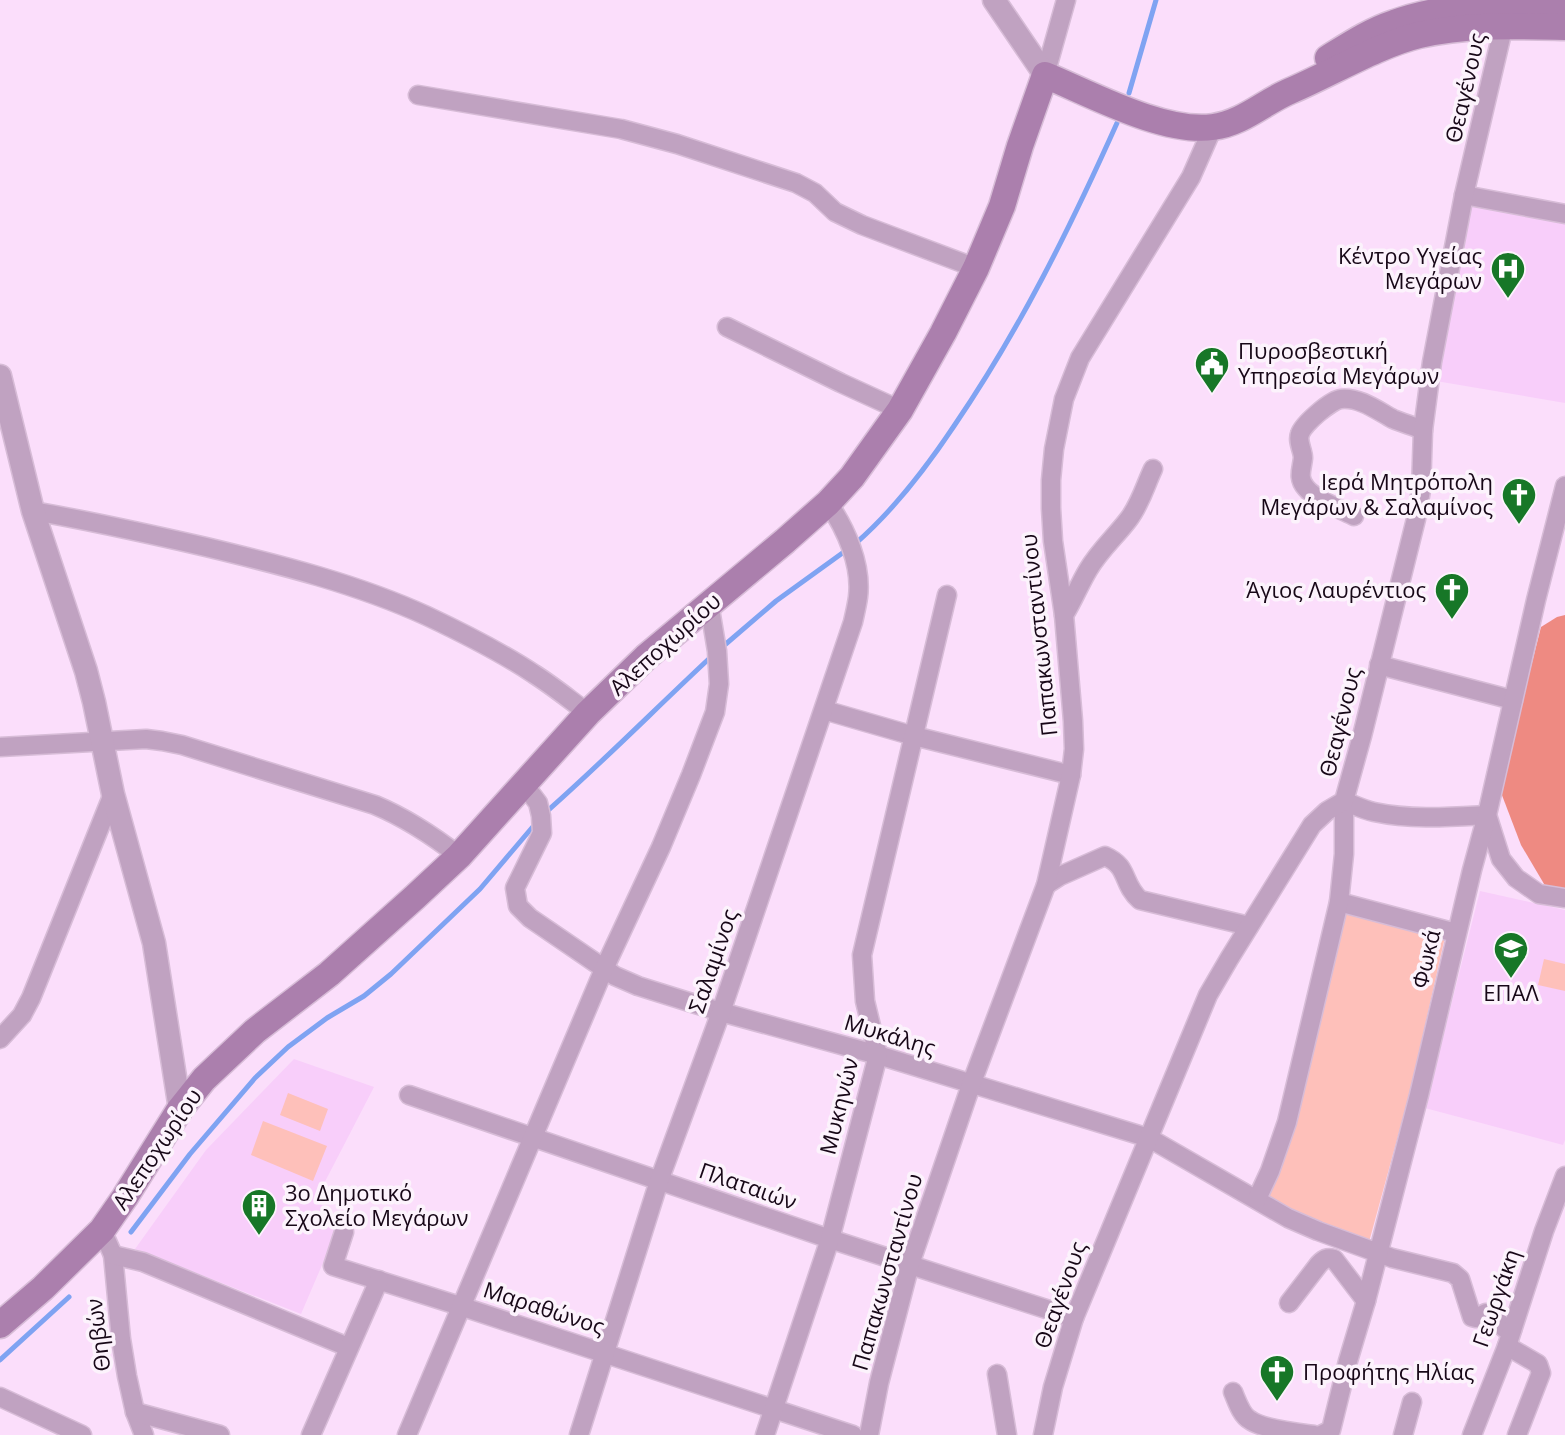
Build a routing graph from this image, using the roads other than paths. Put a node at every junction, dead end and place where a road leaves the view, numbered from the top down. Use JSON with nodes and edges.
{"nodes":[{"id":1,"x":994,"y":0,"type":"edge"},
{"id":2,"x":1066,"y":0,"type":"edge"},
{"id":3,"x":1553,"y":3,"type":"edge"},
{"id":4,"x":1506,"y":16,"type":"junction"},
{"id":5,"x":1565,"y":27,"type":"edge"},
{"id":6,"x":1045,"y":75,"type":"junction"},
{"id":7,"x":418,"y":95,"type":"dead end"},
{"id":8,"x":1213,"y":127,"type":"junction"},
{"id":9,"x":1464,"y":195,"type":"junction"},
{"id":10,"x":1565,"y":214,"type":"edge"},
{"id":11,"x":976,"y":268,"type":"junction"},
{"id":12,"x":727,"y":327,"type":"dead end"},
{"id":13,"x":2,"y":388,"type":"edge"},
{"id":14,"x":900,"y":410,"type":"junction"},
{"id":15,"x":1423,"y":430,"type":"junction"},
{"id":16,"x":1153,"y":469,"type":"dead end"},
{"id":17,"x":1565,"y":486,"type":"edge"},
{"id":18,"x":828,"y":503,"type":"junction"},
{"id":19,"x":33,"y":511,"type":"junction"},
{"id":20,"x":1354,"y":516,"type":"dead end"},
{"id":21,"x":947,"y":595,"type":"dead end"},
{"id":22,"x":709,"y":603,"type":"junction"},
{"id":23,"x":1064,"y":615,"type":"junction"},
{"id":24,"x":1379,"y":665,"type":"junction"},
{"id":25,"x":1513,"y":700,"type":"junction"},
{"id":26,"x":824,"y":710,"type":"junction"},
{"id":27,"x":588,"y":713,"type":"junction"},
{"id":28,"x":914,"y":736,"type":"junction"},
{"id":29,"x":101,"y":741,"type":"junction"},
{"id":30,"x":0,"y":747,"type":"edge"},
{"id":31,"x":1071,"y":775,"type":"junction"},
{"id":32,"x":521,"y":786,"type":"junction"},
{"id":33,"x":113,"y":794,"type":"junction"},
{"id":34,"x":1344,"y":801,"type":"junction"},
{"id":35,"x":1487,"y":815,"type":"junction"},
{"id":36,"x":459,"y":856,"type":"junction"},
{"id":37,"x":1046,"y":885,"type":"junction"},
{"id":38,"x":1565,"y":898,"type":"edge"},
{"id":39,"x":1339,"y":902,"type":"junction"},
{"id":40,"x":1249,"y":926,"type":"junction"},
{"id":41,"x":1456,"y":933,"type":"junction"},
{"id":42,"x":604,"y":969,"type":"junction"},
{"id":43,"x":721,"y":1012,"type":"junction"},
{"id":44,"x":3,"y":1029,"type":"edge"},
{"id":45,"x":878,"y":1055,"type":"junction"},
{"id":46,"x":971,"y":1085,"type":"junction"},
{"id":47,"x":409,"y":1095,"type":"dead end"},
{"id":48,"x":180,"y":1109,"type":"junction"},
{"id":49,"x":532,"y":1136,"type":"junction"},
{"id":50,"x":1149,"y":1138,"type":"junction"},
{"id":51,"x":1565,"y":1176,"type":"edge"},
{"id":52,"x":659,"y":1181,"type":"junction"},
{"id":53,"x":1257,"y":1199,"type":"junction"},
{"id":54,"x":1565,"y":1210,"type":"edge"},
{"id":55,"x":102,"y":1230,"type":"junction"},
{"id":56,"x":1544,"y":1231,"type":"junction"},
{"id":57,"x":344,"y":1232,"type":"dead end"},
{"id":58,"x":830,"y":1239,"type":"junction"},
{"id":59,"x":1378,"y":1252,"type":"junction"},
{"id":60,"x":113,"y":1255,"type":"junction"},
{"id":61,"x":910,"y":1264,"type":"junction"},
{"id":62,"x":379,"y":1280,"type":"junction"},
{"id":63,"x":1366,"y":1301,"type":"junction"},
{"id":64,"x":1289,"y":1303,"type":"dead end"},
{"id":65,"x":460,"y":1306,"type":"junction"},
{"id":66,"x":1074,"y":1318,"type":"junction"},
{"id":67,"x":0,"y":1325,"type":"edge"},
{"id":68,"x":1509,"y":1338,"type":"junction"},
{"id":69,"x":348,"y":1347,"type":"junction"},
{"id":70,"x":603,"y":1353,"type":"junction"},
{"id":71,"x":997,"y":1374,"type":"dead end"},
{"id":72,"x":1233,"y":1392,"type":"dead end"},
{"id":73,"x":0,"y":1397,"type":"edge"},
{"id":74,"x":1412,"y":1402,"type":"dead end"},
{"id":75,"x":774,"y":1409,"type":"junction"},
{"id":76,"x":135,"y":1412,"type":"junction"},
{"id":77,"x":189,"y":1431,"type":"edge"},
{"id":78,"x":1271,"y":1431,"type":"edge"},
{"id":79,"x":82,"y":1435,"type":"edge"},
{"id":80,"x":144,"y":1435,"type":"edge"},
{"id":81,"x":220,"y":1435,"type":"edge"},
{"id":82,"x":311,"y":1435,"type":"edge"},
{"id":83,"x":407,"y":1435,"type":"edge"},
{"id":84,"x":579,"y":1435,"type":"edge"},
{"id":85,"x":765,"y":1435,"type":"edge"},
{"id":86,"x":853,"y":1435,"type":"edge"},
{"id":87,"x":869,"y":1435,"type":"edge"},
{"id":88,"x":1007,"y":1435,"type":"edge"},
{"id":89,"x":1043,"y":1435,"type":"edge"},
{"id":90,"x":1314,"y":1435,"type":"edge"},
{"id":91,"x":1321,"y":1435,"type":"edge"},
{"id":92,"x":1403,"y":1435,"type":"edge"},
{"id":93,"x":1472,"y":1435,"type":"edge"},
{"id":94,"x":1517,"y":1435,"type":"edge"}],
"edges":[{"from":1,"to":6,"type":"street"},
{"from":2,"to":6,"type":"street"},
{"from":3,"to":4,"type":"main road"},
{"from":4,"to":5,"type":"main road"},
{"from":4,"to":8,"type":"main road"},
{"from":4,"to":9,"type":"street","name":"Θεαγένους"},
{"from":6,"to":8,"type":"main road"},
{"from":6,"to":11,"type":"main road","name":"Αλεποχωρίου"},
{"from":7,"to":11,"type":"street"},
{"from":8,"to":23,"type":"street","name":"Παπακωνσταντίνου"},
{"from":9,"to":10,"type":"street"},
{"from":9,"to":15,"type":"street","name":"Θεαγένους"},
{"from":11,"to":14,"type":"main road","name":"Αλεποχωρίου"},
{"from":12,"to":14,"type":"street"},
{"from":13,"to":19,"type":"street"},
{"from":14,"to":18,"type":"main road","name":"Αλεποχωρίου"},
{"from":15,"to":20,"type":"street"},
{"from":15,"to":24,"type":"street","name":"Θεαγένους"},
{"from":16,"to":23,"type":"street"},
{"from":17,"to":25,"type":"street","name":"Φωκά"},
{"from":18,"to":22,"type":"main road","name":"Αλεποχωρίου"},
{"from":18,"to":26,"type":"street","name":"Σαλαμίνος"},
{"from":19,"to":27,"type":"street"},
{"from":19,"to":29,"type":"street"},
{"from":21,"to":28,"type":"street","name":"Μυκηνών"},
{"from":22,"to":27,"type":"main road","name":"Αλεποχωρίου"},
{"from":22,"to":42,"type":"street"},
{"from":23,"to":31,"type":"street","name":"Παπακωνσταντίνου"},
{"from":24,"to":25,"type":"street"},
{"from":24,"to":34,"type":"street","name":"Θεαγένους"},
{"from":25,"to":35,"type":"street","name":"Φωκά"},
{"from":26,"to":28,"type":"street"},
{"from":26,"to":43,"type":"street","name":"Σαλαμίνος"},
{"from":27,"to":32,"type":"main road","name":"Αλεποχωρίου"},
{"from":28,"to":31,"type":"street"},
{"from":28,"to":45,"type":"street","name":"Μυκηνών"},
{"from":29,"to":30,"type":"street"},
{"from":29,"to":33,"type":"street"},
{"from":29,"to":36,"type":"street"},
{"from":31,"to":37,"type":"street","name":"Παπακωνσταντίνου"},
{"from":32,"to":36,"type":"main road","name":"Αλεποχωρίου"},
{"from":32,"to":42,"type":"street","name":"Μυκάλης"},
{"from":33,"to":44,"type":"street"},
{"from":33,"to":48,"type":"street"},
{"from":34,"to":35,"type":"street"},
{"from":34,"to":39,"type":"street"},
{"from":34,"to":40,"type":"street","name":"Θεαγένους"},
{"from":35,"to":38,"type":"street"},
{"from":35,"to":41,"type":"street","name":"Φωκά"},
{"from":36,"to":48,"type":"main road","name":"Αλεποχωρίου"},
{"from":37,"to":40,"type":"street"},
{"from":37,"to":46,"type":"street","name":"Παπακωνσταντίνου"},
{"from":39,"to":41,"type":"street"},
{"from":39,"to":53,"type":"street"},
{"from":40,"to":50,"type":"street","name":"Θεαγένους"},
{"from":41,"to":59,"type":"street","name":"Φωκά"},
{"from":42,"to":43,"type":"street","name":"Μυκάλης"},
{"from":42,"to":49,"type":"street"},
{"from":43,"to":45,"type":"street","name":"Μυκάλης"},
{"from":43,"to":52,"type":"street","name":"Σαλαμίνος"},
{"from":45,"to":46,"type":"street","name":"Μυκάλης"},
{"from":45,"to":58,"type":"street","name":"Μυκηνών"},
{"from":46,"to":50,"type":"street","name":"Μυκάλης"},
{"from":46,"to":61,"type":"street","name":"Παπακωνσταντίνου"},
{"from":47,"to":49,"type":"street","name":"Πλαταιών"},
{"from":48,"to":55,"type":"main road","name":"Αλεποχωρίου"},
{"from":49,"to":52,"type":"street","name":"Πλαταιών"},
{"from":49,"to":65,"type":"street"},
{"from":50,"to":53,"type":"street","name":"Μυκάλης"},
{"from":50,"to":66,"type":"street","name":"Θεαγένους"},
{"from":51,"to":56,"type":"street","name":"Γεωργάκη"},
{"from":52,"to":58,"type":"street","name":"Πλαταιών"},
{"from":52,"to":70,"type":"street","name":"Σαλαμίνος"},
{"from":53,"to":59,"type":"street","name":"Μυκάλης"},
{"from":54,"to":56,"type":"street"},
{"from":55,"to":60,"type":"street","name":"Θηβών"},
{"from":55,"to":67,"type":"main road","name":"Αλεποχωρίου"},
{"from":56,"to":68,"type":"street","name":"Γεωργάκη"},
{"from":57,"to":62,"type":"street","name":"Μαραθώνος"},
{"from":58,"to":61,"type":"street","name":"Πλαταιών"},
{"from":58,"to":75,"type":"street","name":"Μυκηνών"},
{"from":59,"to":63,"type":"street","name":"Φωκά"},
{"from":59,"to":68,"type":"street","name":"Μυκάλης"},
{"from":60,"to":69,"type":"street"},
{"from":60,"to":76,"type":"street","name":"Θηβών"},
{"from":61,"to":66,"type":"street","name":"Πλαταιών"},
{"from":61,"to":87,"type":"street","name":"Παπακωνσταντίνου"},
{"from":62,"to":65,"type":"street","name":"Μαραθώνος"},
{"from":62,"to":69,"type":"street"},
{"from":63,"to":64,"type":"street"},
{"from":63,"to":91,"type":"street","name":"Φωκά"},
{"from":65,"to":70,"type":"street","name":"Μαραθώνος"},
{"from":65,"to":83,"type":"street"},
{"from":66,"to":89,"type":"street","name":"Θεαγένους"},
{"from":68,"to":93,"type":"street","name":"Γεωργάκη"},
{"from":68,"to":94,"type":"street"},
{"from":69,"to":82,"type":"street"},
{"from":70,"to":75,"type":"street","name":"Μαραθώνος"},
{"from":70,"to":84,"type":"street","name":"Σαλαμίνος"},
{"from":71,"to":88,"type":"street"},
{"from":72,"to":78,"type":"street"},
{"from":73,"to":79,"type":"street"},
{"from":74,"to":92,"type":"street"},
{"from":75,"to":85,"type":"street","name":"Μυκηνών"},
{"from":75,"to":86,"type":"street","name":"Μαραθώνος"},
{"from":76,"to":77,"type":"street"},
{"from":76,"to":80,"type":"street","name":"Θηβών"},
{"from":77,"to":81,"type":"street"},
{"from":78,"to":90,"type":"street"}]}
